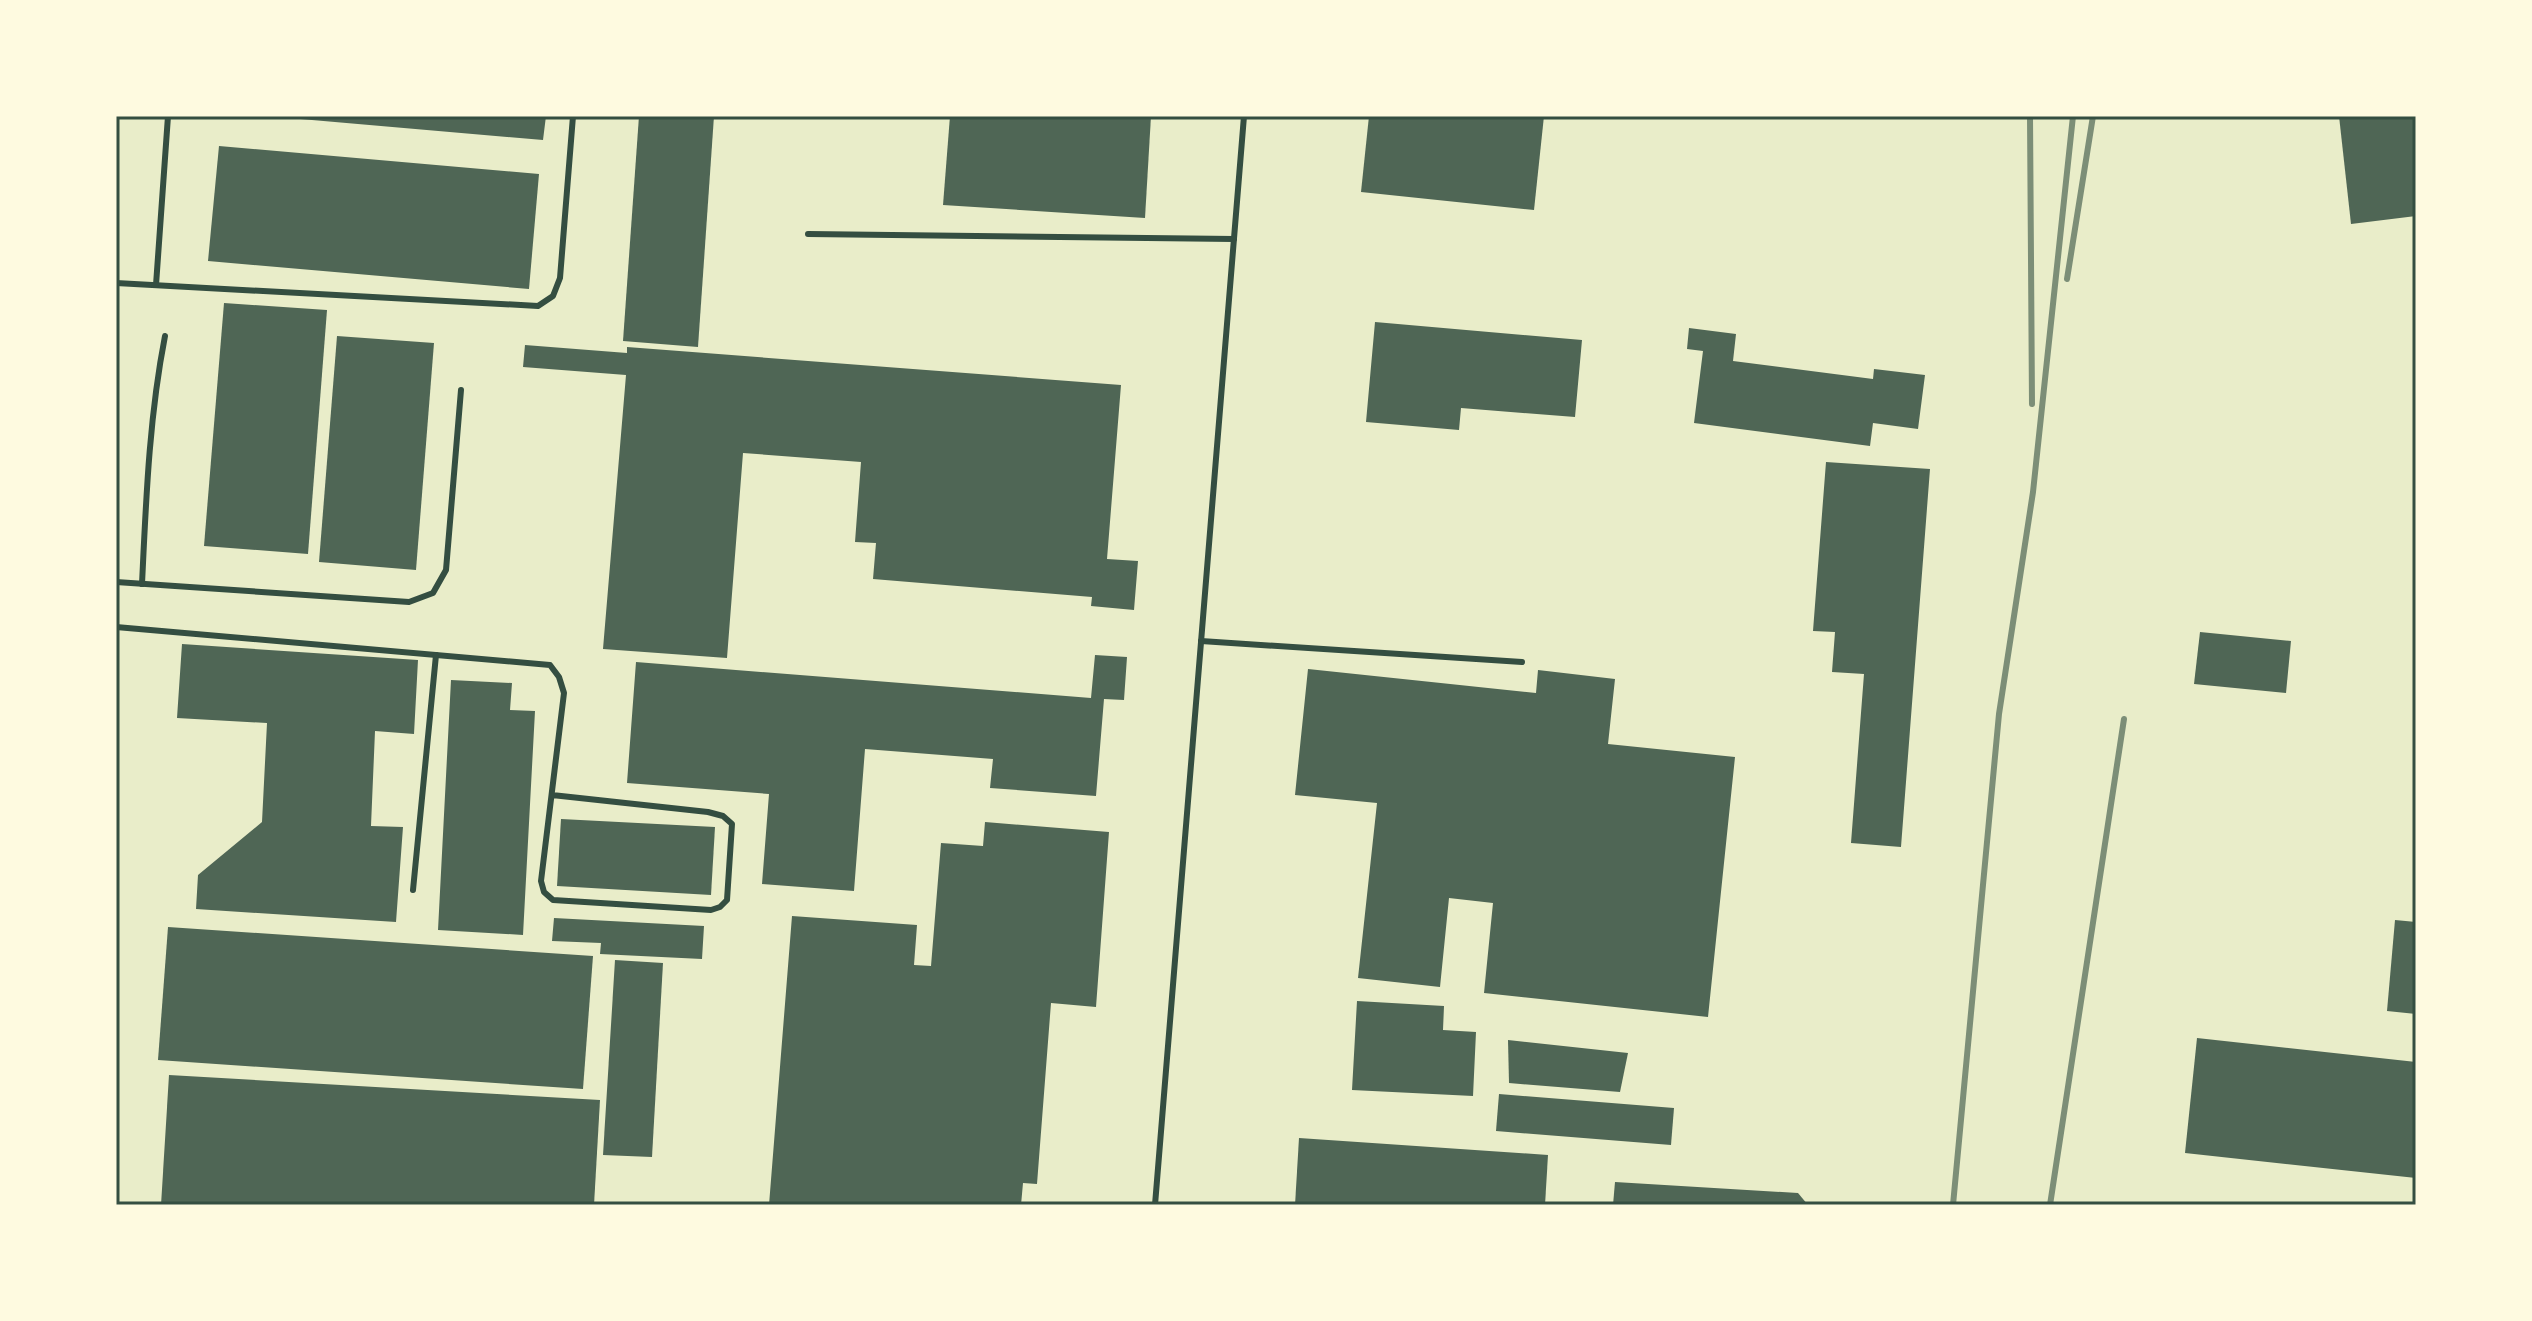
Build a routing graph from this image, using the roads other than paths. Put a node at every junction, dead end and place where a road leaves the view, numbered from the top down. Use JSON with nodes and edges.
{"nodes":[{"id":1,"x":168,"y":116,"type":"edge"},
{"id":2,"x":573,"y":116,"type":"edge"},
{"id":3,"x":1244,"y":116,"type":"edge"},
{"id":4,"x":808,"y":234,"type":"dead end"},
{"id":5,"x":1234,"y":239,"type":"junction"},
{"id":6,"x":116,"y":283,"type":"edge"},
{"id":7,"x":156,"y":285,"type":"junction"},
{"id":8,"x":165,"y":336,"type":"dead end"},
{"id":9,"x":461,"y":390,"type":"dead end"},
{"id":10,"x":116,"y":582,"type":"edge"},
{"id":11,"x":142,"y":584,"type":"junction"},
{"id":12,"x":116,"y":627,"type":"edge"},
{"id":13,"x":1201,"y":641,"type":"junction"},
{"id":14,"x":436,"y":655,"type":"junction"},
{"id":15,"x":1522,"y":662,"type":"dead end"},
{"id":16,"x":552,"y":795,"type":"junction"},
{"id":17,"x":413,"y":890,"type":"dead end"},
{"id":18,"x":1155,"y":1205,"type":"edge"}],
"edges":[{"from":1,"to":7,"type":"lane"},
{"from":2,"to":7,"type":"lane"},
{"from":3,"to":5,"type":"lane"},
{"from":4,"to":5,"type":"lane"},
{"from":5,"to":13,"type":"lane"},
{"from":6,"to":7,"type":"lane"},
{"from":8,"to":11,"type":"lane"},
{"from":9,"to":11,"type":"lane"},
{"from":10,"to":11,"type":"lane"},
{"from":12,"to":14,"type":"lane"},
{"from":13,"to":15,"type":"lane"},
{"from":13,"to":18,"type":"lane"},
{"from":14,"to":16,"type":"lane"},
{"from":14,"to":17,"type":"lane"},
{"from":16,"to":16,"type":"lane"}]}
